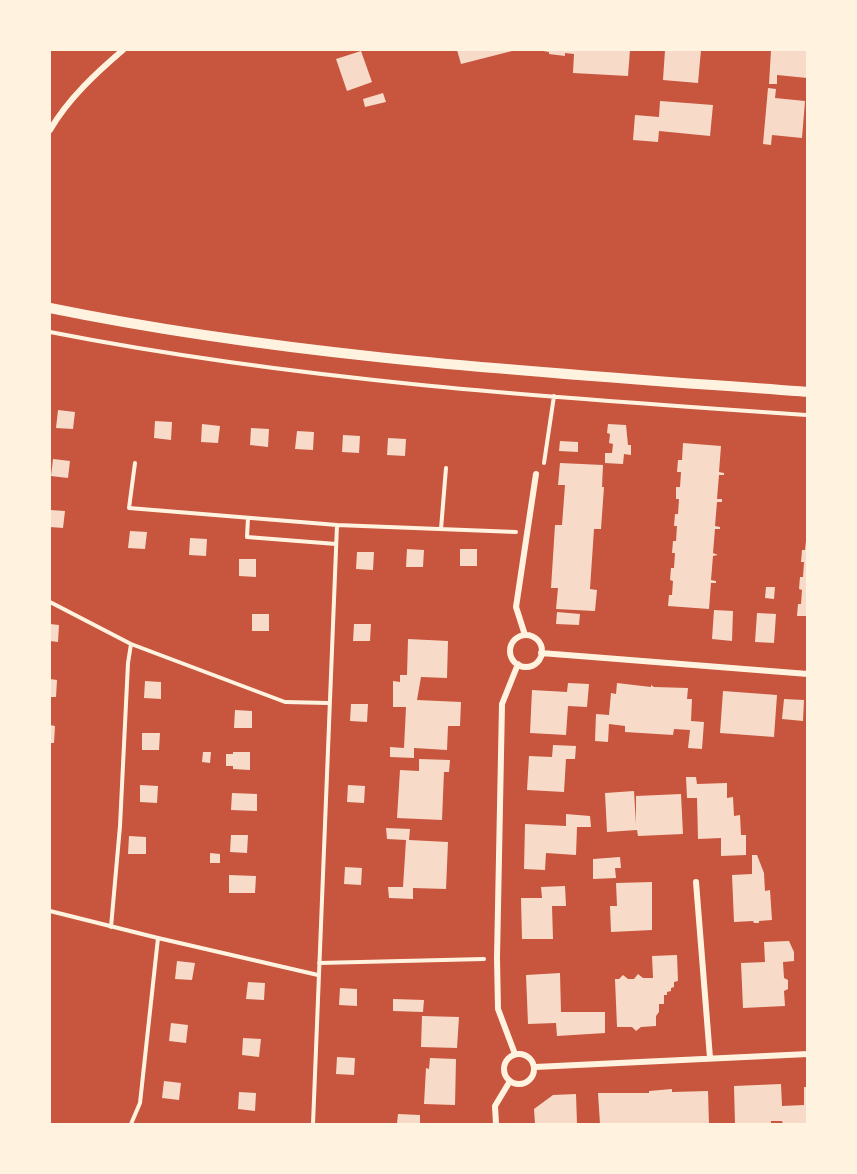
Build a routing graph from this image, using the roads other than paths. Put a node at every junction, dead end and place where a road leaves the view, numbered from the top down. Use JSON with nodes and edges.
{"nodes":[{"id":1,"x":123,"y":50,"type":"edge"},
{"id":2,"x":50,"y":130,"type":"edge"},
{"id":3,"x":50,"y":308,"type":"edge"},
{"id":4,"x":807,"y":392,"type":"edge"},
{"id":5,"x":536,"y":474,"type":"road end"},
{"id":6,"x":525,"y":635,"type":"junction"},
{"id":7,"x":541,"y":653,"type":"junction"},
{"id":8,"x":518,"y":664,"type":"junction"},
{"id":9,"x":807,"y":674,"type":"edge"},
{"id":10,"x":696,"y":882,"type":"dead end"},
{"id":11,"x":515,"y":1054,"type":"junction"},
{"id":12,"x":807,"y":1054,"type":"edge"},
{"id":13,"x":710,"y":1058,"type":"junction"},
{"id":14,"x":535,"y":1067,"type":"junction"},
{"id":15,"x":510,"y":1081,"type":"junction"},
{"id":16,"x":496,"y":1125,"type":"edge"}],
"edges":[{"from":1,"to":2,"type":"street"},
{"from":3,"to":4,"type":"street"},
{"from":5,"to":6,"type":"street"},
{"from":6,"to":7,"type":"street"},
{"from":6,"to":8,"type":"street"},
{"from":7,"to":8,"type":"street"},
{"from":7,"to":9,"type":"street"},
{"from":8,"to":11,"type":"street"},
{"from":10,"to":13,"type":"street"},
{"from":11,"to":14,"type":"street"},
{"from":11,"to":15,"type":"street"},
{"from":12,"to":13,"type":"street"},
{"from":13,"to":14,"type":"street"},
{"from":14,"to":15,"type":"street"},
{"from":15,"to":16,"type":"street"}]}
